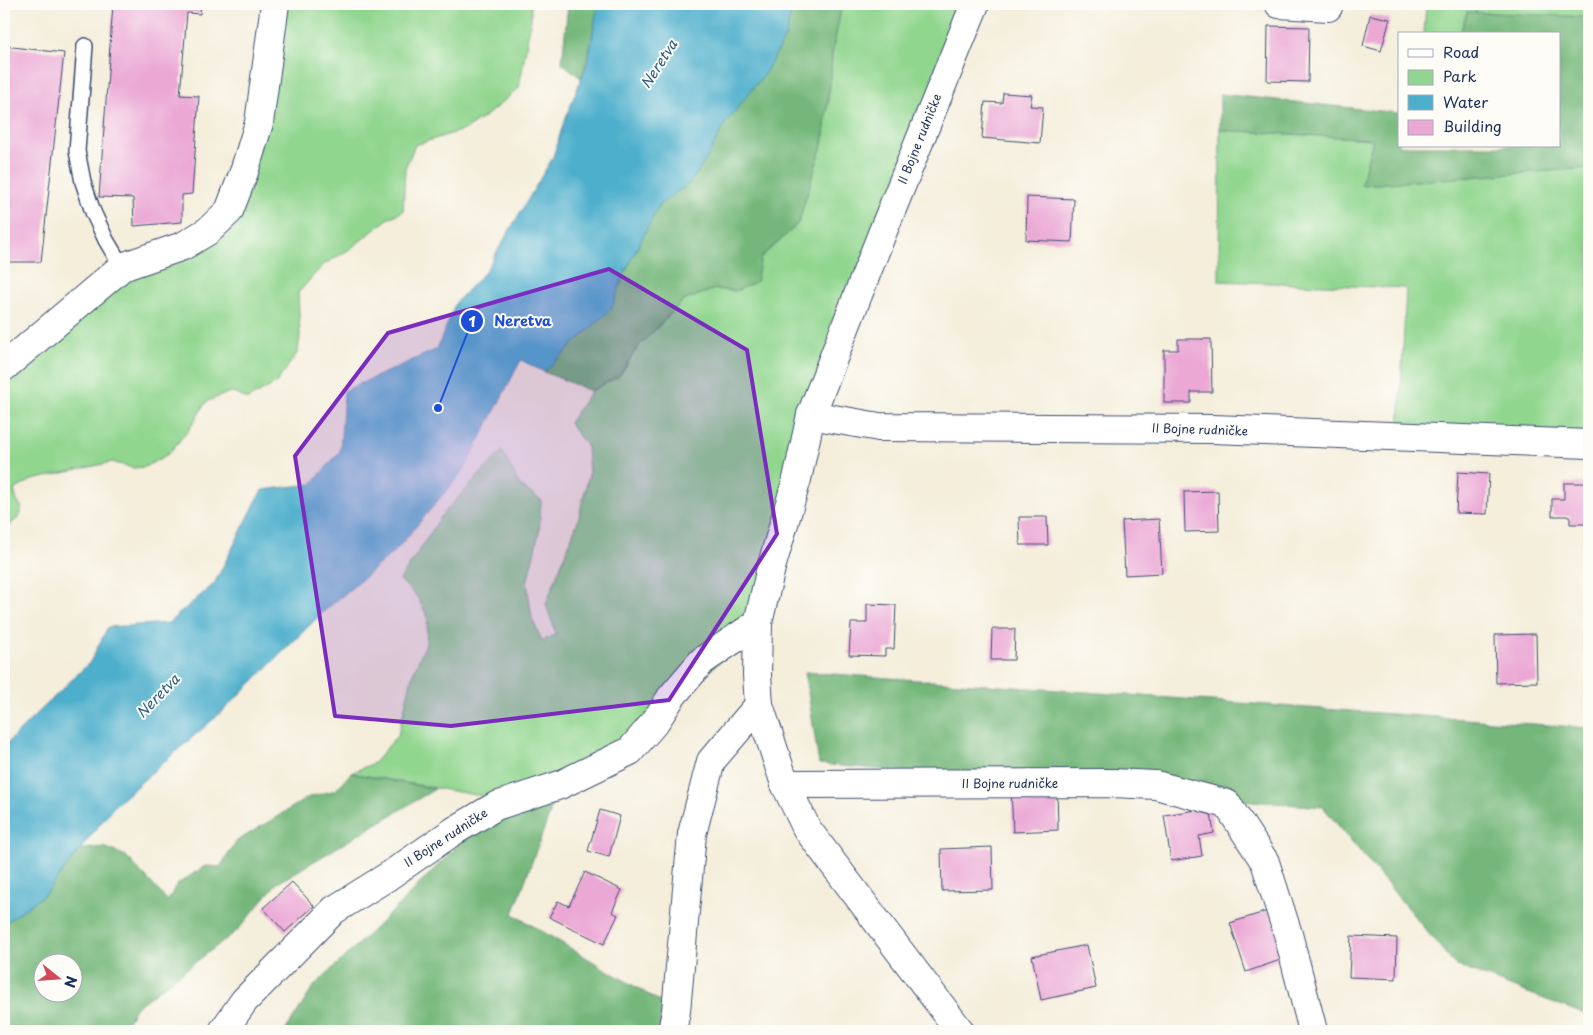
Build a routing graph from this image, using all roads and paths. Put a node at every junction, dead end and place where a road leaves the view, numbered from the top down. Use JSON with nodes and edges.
{"nodes":[{"id":1,"x":275,"y":4,"type":"edge"},
{"id":2,"x":975,"y":4,"type":"edge"},
{"id":3,"x":1279,"y":4,"type":"edge"},
{"id":4,"x":1328,"y":7,"type":"dead end"},
{"id":5,"x":85,"y":46,"type":"dead end"},
{"id":6,"x":122,"y":267,"type":"junction"},
{"id":7,"x":4,"y":367,"type":"edge"},
{"id":8,"x":811,"y":415,"type":"junction"},
{"id":9,"x":1589,"y":444,"type":"edge"},
{"id":10,"x":758,"y":623,"type":"junction"},
{"id":11,"x":759,"y":705,"type":"junction"},
{"id":12,"x":785,"y":784,"type":"junction"},
{"id":13,"x":223,"y":1031,"type":"edge"},
{"id":14,"x":672,"y":1031,"type":"edge"},
{"id":15,"x":960,"y":1031,"type":"edge"},
{"id":16,"x":1313,"y":1031,"type":"edge"}],
"edges":[{"from":1,"to":6,"type":"street"},
{"from":2,"to":8,"type":"street","name":"II Bojne rudničke"},
{"from":3,"to":4,"type":"street"},
{"from":5,"to":6,"type":"lane"},
{"from":6,"to":7,"type":"street"},
{"from":8,"to":9,"type":"street","name":"II Bojne rudničke"},
{"from":8,"to":10,"type":"street","name":"II Bojne rudničke"},
{"from":10,"to":11,"type":"street","name":"II Bojne rudničke"},
{"from":10,"to":13,"type":"street","name":"II Bojne rudničke"},
{"from":11,"to":12,"type":"street","name":"II Bojne rudničke"},
{"from":11,"to":14,"type":"street"},
{"from":12,"to":15,"type":"street","name":"II Bojne rudničke"},
{"from":12,"to":16,"type":"street","name":"II Bojne rudničke"}]}
